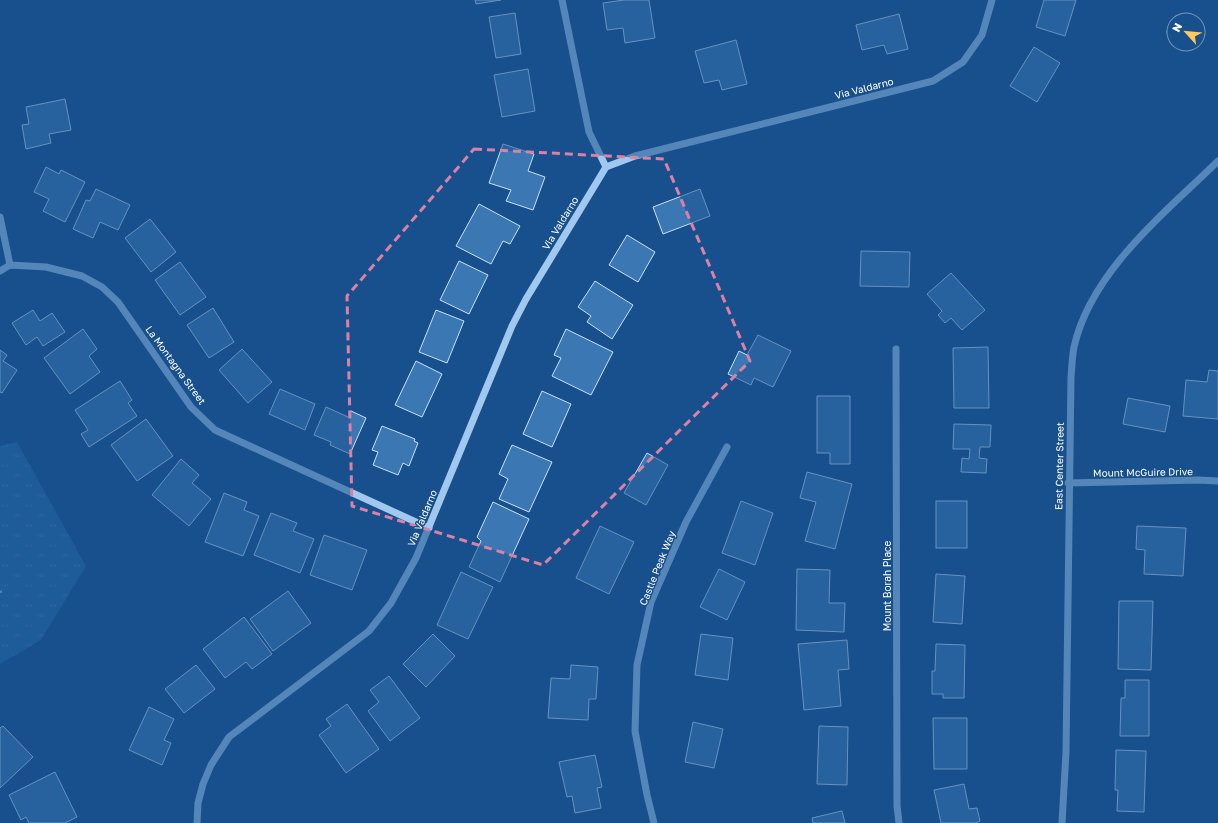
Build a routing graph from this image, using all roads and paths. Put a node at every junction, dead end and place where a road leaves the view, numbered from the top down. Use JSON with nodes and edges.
{"nodes":[{"id":1,"x":562,"y":0,"type":"edge"},
{"id":2,"x":992,"y":0,"type":"edge"},
{"id":3,"x":1218,"y":161,"type":"edge"},
{"id":4,"x":606,"y":167,"type":"junction"},
{"id":5,"x":0,"y":217,"type":"edge"},
{"id":6,"x":10,"y":265,"type":"junction"},
{"id":7,"x":0,"y":271,"type":"edge"},
{"id":8,"x":896,"y":349,"type":"dead end"},
{"id":9,"x":727,"y":447,"type":"dead end"},
{"id":10,"x":1218,"y":481,"type":"edge"},
{"id":11,"x":1068,"y":483,"type":"junction"},
{"id":12,"x":429,"y":528,"type":"junction"},
{"id":13,"x":196,"y":823,"type":"edge"},
{"id":14,"x":654,"y":823,"type":"edge"},
{"id":15,"x":899,"y":823,"type":"edge"},
{"id":16,"x":1062,"y":823,"type":"edge"}],
"edges":[{"from":1,"to":4,"type":"street"},
{"from":2,"to":4,"type":"street","name":"Via Valdarno"},
{"from":3,"to":11,"type":"street","name":"East Center Street"},
{"from":4,"to":12,"type":"street","name":"Via Valdarno"},
{"from":5,"to":6,"type":"street"},
{"from":6,"to":7,"type":"street"},
{"from":6,"to":12,"type":"street","name":"La Montagna Street"},
{"from":8,"to":15,"type":"street","name":"Mount Borah Place"},
{"from":9,"to":14,"type":"street","name":"Castle Peak Way"},
{"from":10,"to":11,"type":"street","name":"Mount McGuire Drive"},
{"from":11,"to":16,"type":"street","name":"East Center Street"},
{"from":12,"to":13,"type":"street","name":"Via Valdarno"}]}
